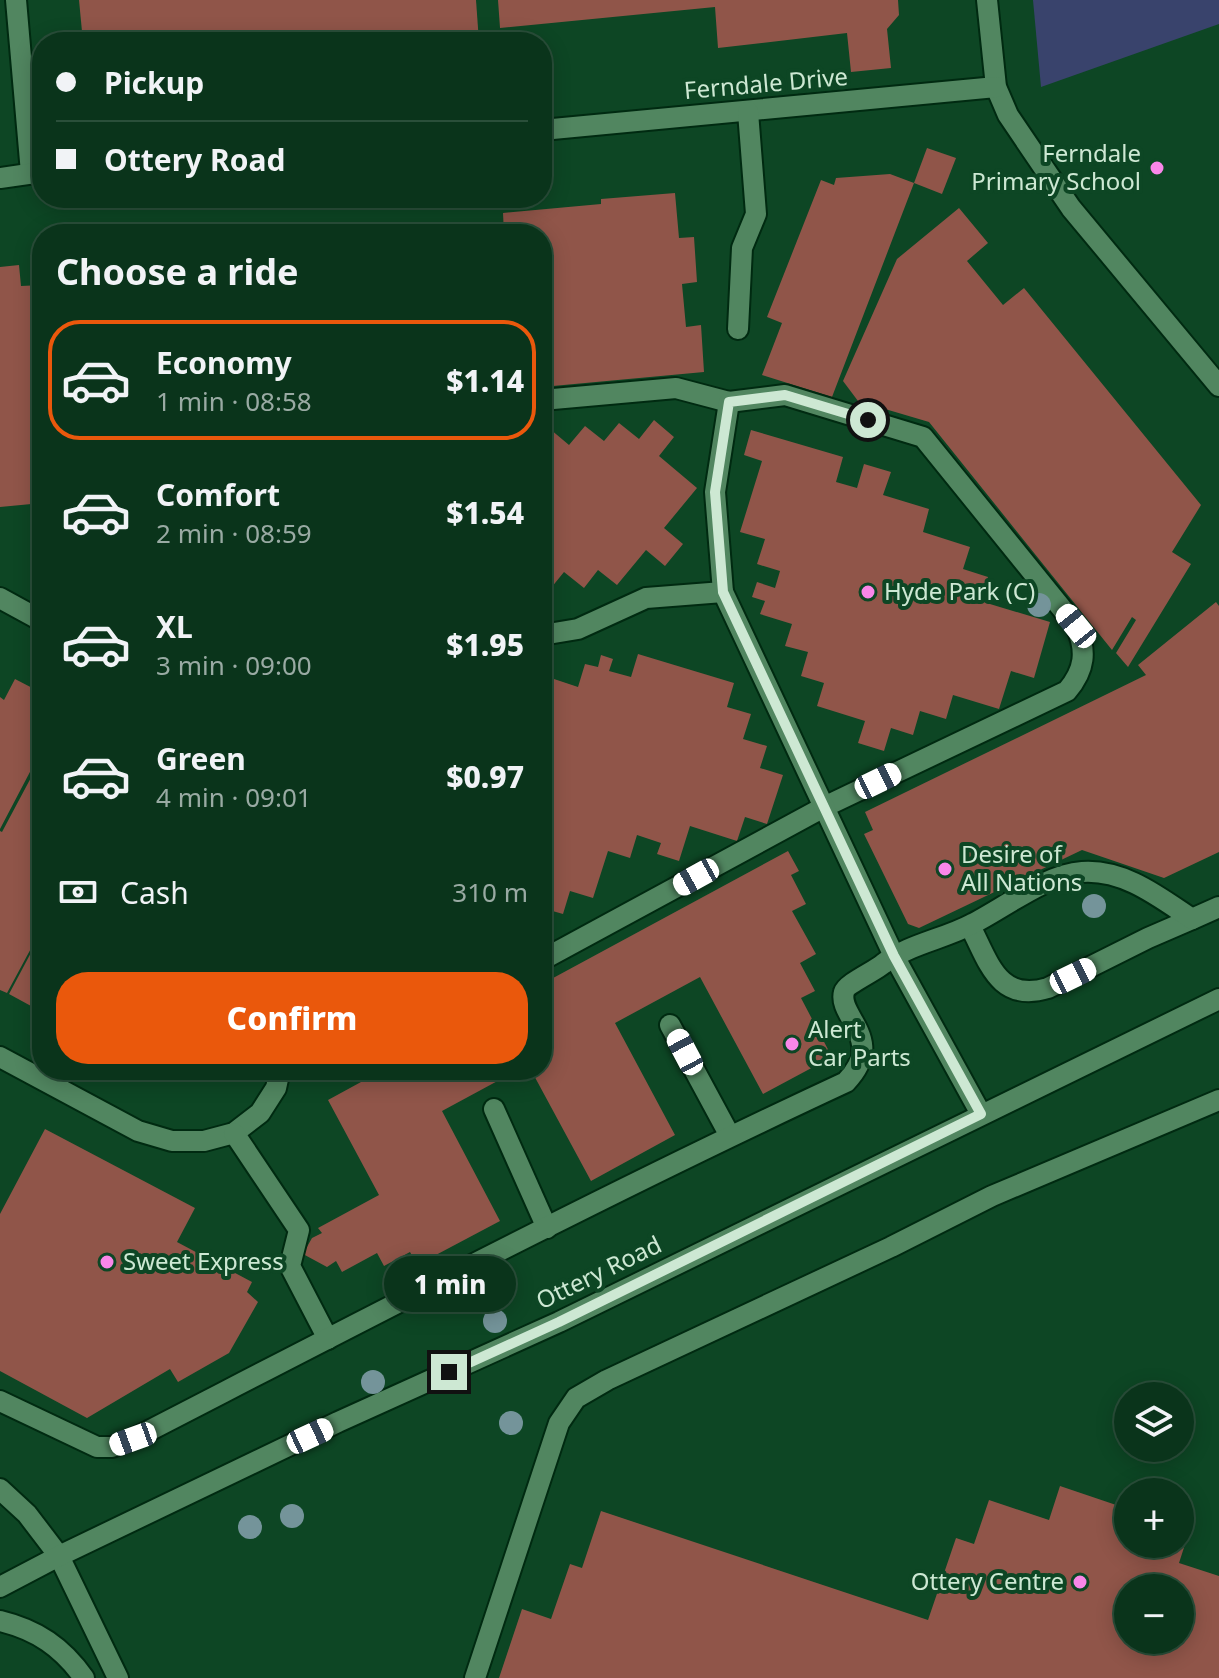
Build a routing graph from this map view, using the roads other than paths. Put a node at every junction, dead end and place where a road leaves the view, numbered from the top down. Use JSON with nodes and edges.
{"nodes":[{"id":1,"x":16,"y":0,"type":"edge"},
{"id":2,"x":987,"y":0,"type":"edge"},
{"id":3,"x":996,"y":87,"type":"junction"},
{"id":4,"x":748,"y":112,"type":"junction"},
{"id":5,"x":552,"y":129,"type":"edge"},
{"id":6,"x":32,"y":138,"type":"edge"},
{"id":7,"x":32,"y":174,"type":"edge"},
{"id":8,"x":0,"y":178,"type":"edge"},
{"id":9,"x":738,"y":329,"type":"dead end"},
{"id":10,"x":1217,"y":381,"type":"edge"},
{"id":11,"x":552,"y":399,"type":"edge"},
{"id":12,"x":729,"y":402,"type":"junction"},
{"id":13,"x":723,"y":592,"type":"junction"},
{"id":14,"x":0,"y":598,"type":"edge"},
{"id":15,"x":32,"y":616,"type":"edge"},
{"id":16,"x":552,"y":633,"type":"edge"},
{"id":17,"x":824,"y":807,"type":"junction"},
{"id":18,"x":1219,"y":907,"type":"edge"},
{"id":19,"x":1192,"y":919,"type":"junction"},
{"id":20,"x":970,"y":926,"type":"junction"},
{"id":21,"x":552,"y":955,"type":"edge"},
{"id":22,"x":894,"y":956,"type":"junction"},
{"id":23,"x":1219,"y":999,"type":"edge"},
{"id":24,"x":670,"y":1025,"type":"dead end"},
{"id":25,"x":0,"y":1057,"type":"edge"},
{"id":26,"x":32,"y":1074,"type":"edge"},
{"id":27,"x":43,"y":1080,"type":"edge"},
{"id":28,"x":278,"y":1080,"type":"edge"},
{"id":29,"x":1219,"y":1100,"type":"edge"},
{"id":30,"x":494,"y":1109,"type":"dead end"},
{"id":31,"x":981,"y":1114,"type":"junction"},
{"id":32,"x":234,"y":1133,"type":"junction"},
{"id":33,"x":730,"y":1136,"type":"junction"},
{"id":34,"x":547,"y":1228,"type":"junction"},
{"id":35,"x":328,"y":1339,"type":"junction"},
{"id":36,"x":0,"y":1401,"type":"edge"},
{"id":37,"x":0,"y":1489,"type":"edge"},
{"id":38,"x":59,"y":1556,"type":"junction"},
{"id":39,"x":0,"y":1587,"type":"edge"},
{"id":40,"x":0,"y":1621,"type":"edge"},
{"id":41,"x":84,"y":1678,"type":"edge"},
{"id":42,"x":118,"y":1678,"type":"edge"},
{"id":43,"x":475,"y":1678,"type":"edge"}],
"edges":[{"from":1,"to":6,"type":"street"},
{"from":2,"to":3,"type":"street"},
{"from":3,"to":4,"type":"street","name":"Ferndale Drive"},
{"from":3,"to":10,"type":"street"},
{"from":4,"to":5,"type":"street","name":"Ferndale Drive"},
{"from":4,"to":9,"type":"street"},
{"from":7,"to":8,"type":"street"},
{"from":11,"to":12,"type":"street"},
{"from":12,"to":13,"type":"street"},
{"from":12,"to":17,"type":"street"},
{"from":13,"to":16,"type":"street"},
{"from":13,"to":17,"type":"street"},
{"from":14,"to":15,"type":"street"},
{"from":17,"to":21,"type":"street"},
{"from":17,"to":22,"type":"street"},
{"from":18,"to":19,"type":"street"},
{"from":19,"to":20,"type":"street"},
{"from":19,"to":20,"type":"street"},
{"from":20,"to":22,"type":"street"},
{"from":22,"to":31,"type":"street"},
{"from":22,"to":33,"type":"street"},
{"from":23,"to":31,"type":"street","name":"Ottery Road"},
{"from":24,"to":33,"type":"street"},
{"from":25,"to":26,"type":"street"},
{"from":27,"to":32,"type":"street"},
{"from":28,"to":32,"type":"street"},
{"from":29,"to":43,"type":"street"},
{"from":30,"to":34,"type":"street"},
{"from":31,"to":38,"type":"street","name":"Ottery Road"},
{"from":32,"to":35,"type":"street"},
{"from":33,"to":34,"type":"street"},
{"from":34,"to":35,"type":"street"},
{"from":35,"to":36,"type":"street"},
{"from":37,"to":38,"type":"street"},
{"from":38,"to":39,"type":"street","name":"Ottery Road"},
{"from":38,"to":42,"type":"street"},
{"from":40,"to":41,"type":"street"}]}
